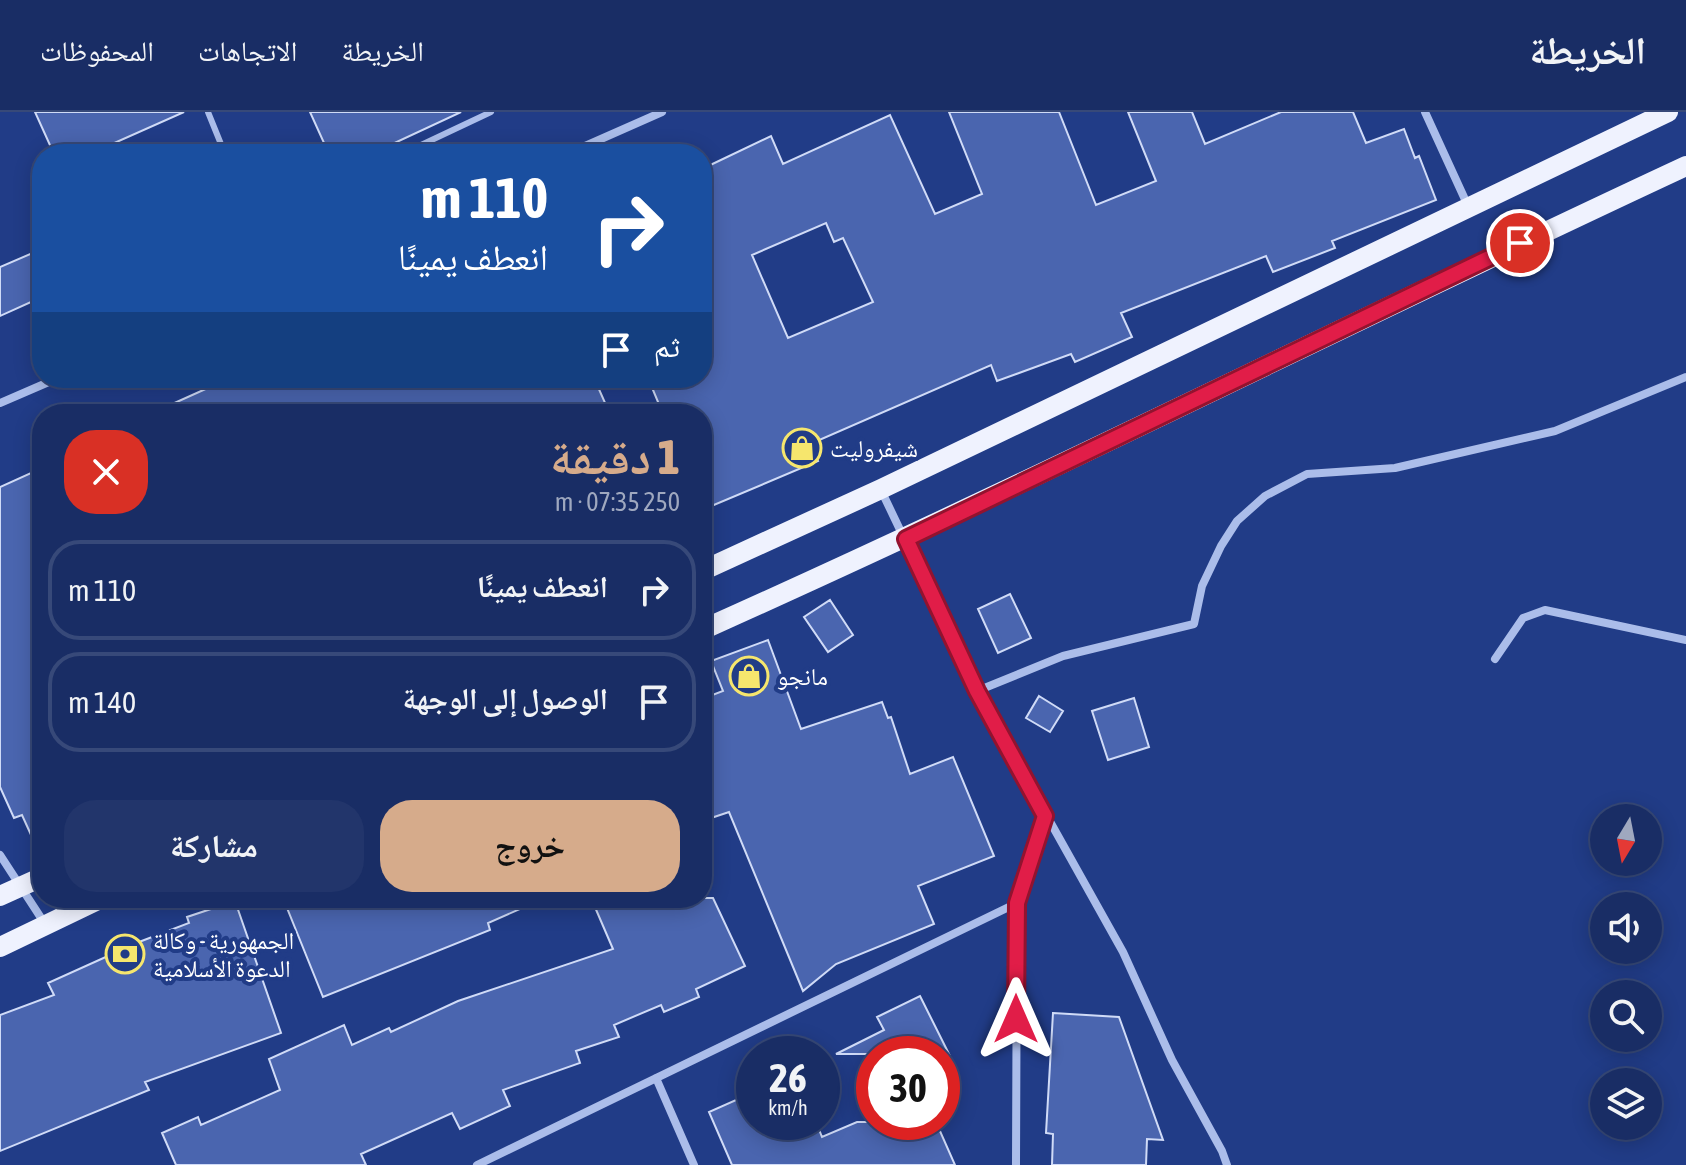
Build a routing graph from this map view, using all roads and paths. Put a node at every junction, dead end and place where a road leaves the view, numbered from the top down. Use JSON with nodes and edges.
{"nodes":[{"id":1,"x":208,"y":112,"type":"edge"},
{"id":2,"x":491,"y":112,"type":"edge"},
{"id":3,"x":662,"y":112,"type":"edge"},
{"id":4,"x":1425,"y":112,"type":"edge"},
{"id":5,"x":1668,"y":112,"type":"edge"},
{"id":6,"x":221,"y":144,"type":"edge"},
{"id":7,"x":423,"y":144,"type":"edge"},
{"id":8,"x":590,"y":144,"type":"edge"},
{"id":9,"x":1686,"y":166,"type":"edge"},
{"id":10,"x":1468,"y":206,"type":"junction"},
{"id":11,"x":1686,"y":377,"type":"edge"},
{"id":12,"x":35,"y":388,"type":"edge"},
{"id":13,"x":0,"y":403,"type":"edge"},
{"id":14,"x":881,"y":489,"type":"junction"},
{"id":15,"x":906,"y":539,"type":"junction"},
{"id":16,"x":712,"y":566,"type":"edge"},
{"id":17,"x":712,"y":626,"type":"edge"},
{"id":18,"x":1686,"y":640,"type":"edge"},
{"id":19,"x":1495,"y":659,"type":"dead end"},
{"id":20,"x":977,"y":691,"type":"junction"},
{"id":21,"x":1045,"y":816,"type":"junction"},
{"id":22,"x":0,"y":855,"type":"edge"},
{"id":23,"x":32,"y":882,"type":"edge"},
{"id":24,"x":21,"y":887,"type":"junction"},
{"id":25,"x":0,"y":896,"type":"edge"},
{"id":26,"x":1017,"y":903,"type":"junction"},
{"id":27,"x":32,"y":904,"type":"edge"},
{"id":28,"x":35,"y":908,"type":"edge"},
{"id":29,"x":80,"y":908,"type":"edge"},
{"id":30,"x":45,"y":924,"type":"junction"},
{"id":31,"x":0,"y":947,"type":"edge"},
{"id":32,"x":656,"y":1078,"type":"junction"},
{"id":33,"x":477,"y":1165,"type":"edge"},
{"id":34,"x":694,"y":1165,"type":"edge"},
{"id":35,"x":1016,"y":1165,"type":"edge"},
{"id":36,"x":1227,"y":1165,"type":"edge"}],
"edges":[{"from":1,"to":6,"type":"lane"},
{"from":2,"to":7,"type":"lane"},
{"from":3,"to":8,"type":"street"},
{"from":4,"to":10,"type":"street"},
{"from":5,"to":10,"type":"main road"},
{"from":9,"to":15,"type":"main road"},
{"from":10,"to":14,"type":"main road"},
{"from":11,"to":20,"type":"street"},
{"from":12,"to":13,"type":"street"},
{"from":14,"to":15,"type":"street"},
{"from":14,"to":16,"type":"main road"},
{"from":15,"to":17,"type":"main road"},
{"from":15,"to":20,"type":"street"},
{"from":18,"to":19,"type":"street"},
{"from":20,"to":21,"type":"street"},
{"from":21,"to":26,"type":"street"},
{"from":21,"to":36,"type":"street"},
{"from":22,"to":24,"type":"street"},
{"from":23,"to":24,"type":"main road"},
{"from":24,"to":25,"type":"main road"},
{"from":24,"to":27,"type":"street"},
{"from":26,"to":32,"type":"street"},
{"from":26,"to":35,"type":"street"},
{"from":28,"to":30,"type":"street"},
{"from":29,"to":30,"type":"main road"},
{"from":30,"to":31,"type":"main road"},
{"from":32,"to":33,"type":"street"},
{"from":32,"to":34,"type":"street"}]}
